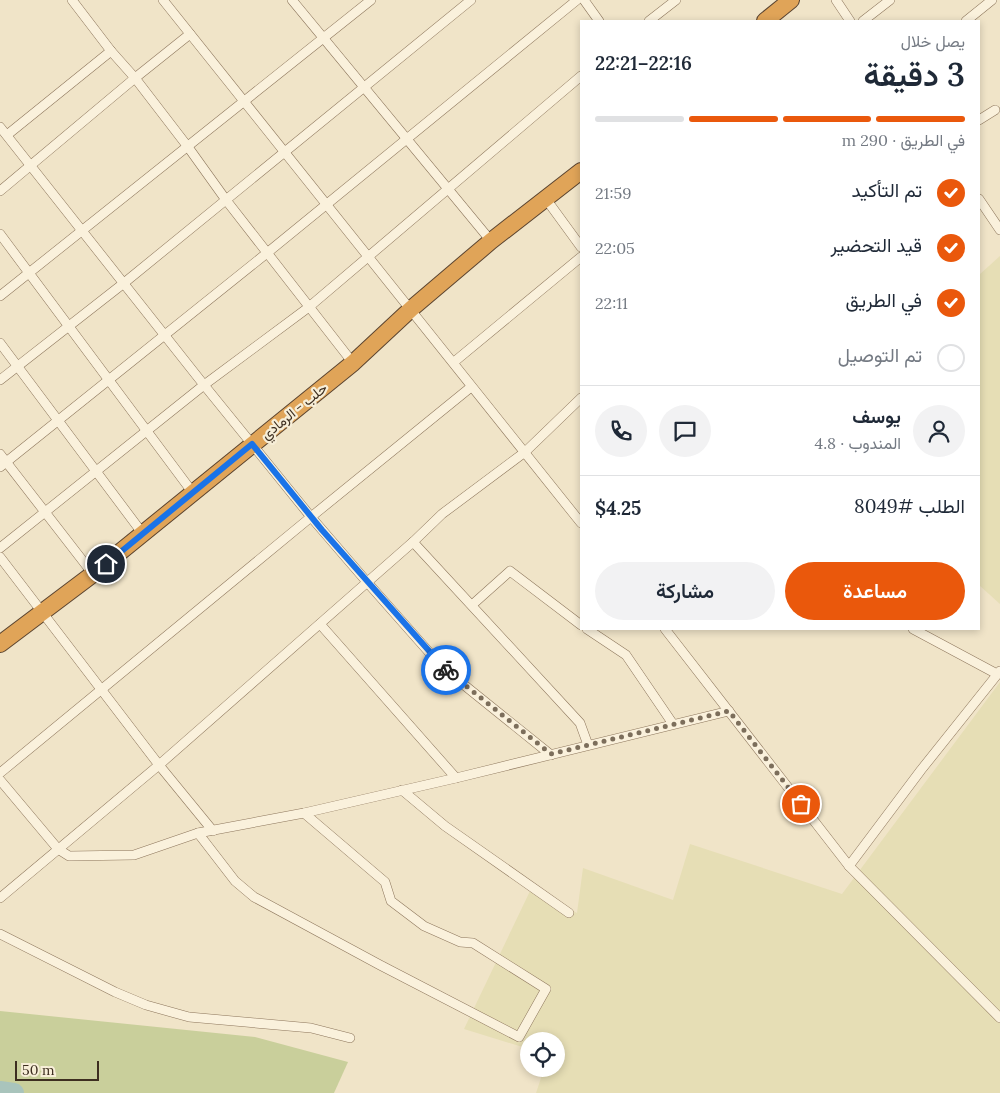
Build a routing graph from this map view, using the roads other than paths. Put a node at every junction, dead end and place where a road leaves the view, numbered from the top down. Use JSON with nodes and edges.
{"nodes":[{"id":1,"x":72,"y":0,"type":"edge"},
{"id":2,"x":163,"y":0,"type":"edge"},
{"id":3,"x":292,"y":0,"type":"edge"},
{"id":4,"x":471,"y":0,"type":"edge"},
{"id":5,"x":577,"y":0,"type":"edge"},
{"id":6,"x":584,"y":0,"type":"edge"},
{"id":7,"x":676,"y":0,"type":"edge"},
{"id":8,"x":791,"y":0,"type":"edge"},
{"id":9,"x":836,"y":0,"type":"edge"},
{"id":10,"x":890,"y":0,"type":"edge"},
{"id":11,"x":992,"y":0,"type":"edge"},
{"id":12,"x":368,"y":1,"type":"edge"},
{"id":13,"x":598,"y":20,"type":"edge"},
{"id":14,"x":650,"y":20,"type":"edge"},
{"id":15,"x":766,"y":20,"type":"edge"},
{"id":16,"x":849,"y":20,"type":"edge"},
{"id":17,"x":864,"y":20,"type":"edge"},
{"id":18,"x":967,"y":20,"type":"edge"},
{"id":19,"x":190,"y":34,"type":"junction"},
{"id":20,"x":324,"y":38,"type":"junction"},
{"id":21,"x":111,"y":51,"type":"junction"},
{"id":22,"x":580,"y":77,"type":"edge"},
{"id":23,"x":135,"y":78,"type":"junction"},
{"id":24,"x":364,"y":87,"type":"junction"},
{"id":25,"x":244,"y":101,"type":"junction"},
{"id":26,"x":995,"y":110,"type":"dead end"},
{"id":27,"x":980,"y":119,"type":"edge"},
{"id":28,"x":0,"y":127,"type":"edge"},
{"id":29,"x":7,"y":135,"type":"junction"},
{"id":30,"x":407,"y":139,"type":"junction"},
{"id":31,"x":188,"y":146,"type":"junction"},
{"id":32,"x":285,"y":152,"type":"junction"},
{"id":33,"x":30,"y":164,"type":"junction"},
{"id":34,"x":580,"y":171,"type":"edge"},
{"id":35,"x":449,"y":189,"type":"junction"},
{"id":36,"x":0,"y":191,"type":"edge"},
{"id":37,"x":546,"y":198,"type":"junction"},
{"id":38,"x":226,"y":200,"type":"junction"},
{"id":39,"x":980,"y":200,"type":"edge"},
{"id":40,"x":327,"y":204,"type":"junction"},
{"id":41,"x":82,"y":230,"type":"junction"},
{"id":42,"x":1000,"y":230,"type":"edge"},
{"id":43,"x":0,"y":234,"type":"edge"},
{"id":44,"x":491,"y":242,"type":"junction"},
{"id":45,"x":580,"y":246,"type":"edge"},
{"id":46,"x":267,"y":253,"type":"junction"},
{"id":47,"x":369,"y":257,"type":"junction"},
{"id":48,"x":580,"y":258,"type":"edge"},
{"id":49,"x":29,"y":273,"type":"junction"},
{"id":50,"x":124,"y":283,"type":"junction"},
{"id":51,"x":0,"y":296,"type":"edge"},
{"id":52,"x":310,"y":307,"type":"junction"},
{"id":53,"x":411,"y":309,"type":"junction"},
{"id":54,"x":68,"y":326,"type":"junction"},
{"id":55,"x":165,"y":335,"type":"junction"},
{"id":56,"x":0,"y":342,"type":"edge"},
{"id":57,"x":454,"y":362,"type":"junction"},
{"id":58,"x":353,"y":363,"type":"junction"},
{"id":59,"x":17,"y":365,"type":"junction"},
{"id":60,"x":0,"y":380,"type":"edge"},
{"id":61,"x":109,"y":380,"type":"junction"},
{"id":62,"x":204,"y":385,"type":"junction"},
{"id":63,"x":472,"y":387,"type":"junction"},
{"id":64,"x":579,"y":404,"type":"edge"},
{"id":65,"x":58,"y":421,"type":"junction"},
{"id":66,"x":147,"y":431,"type":"junction"},
{"id":67,"x":252,"y":444,"type":"junction"},
{"id":68,"x":525,"y":452,"type":"junction"},
{"id":69,"x":0,"y":454,"type":"edge"},
{"id":70,"x":3,"y":465,"type":"edge"},
{"id":71,"x":96,"y":471,"type":"junction"},
{"id":72,"x":193,"y":492,"type":"junction"},
{"id":73,"x":44,"y":512,"type":"junction"},
{"id":74,"x":310,"y":517,"type":"junction"},
{"id":75,"x":580,"y":522,"type":"edge"},
{"id":76,"x":143,"y":534,"type":"junction"},
{"id":77,"x":413,"y":542,"type":"junction"},
{"id":78,"x":0,"y":548,"type":"edge"},
{"id":79,"x":0,"y":556,"type":"edge"},
{"id":80,"x":93,"y":574,"type":"junction"},
{"id":81,"x":367,"y":582,"type":"junction"},
{"id":82,"x":472,"y":605,"type":"junction"},
{"id":83,"x":42,"y":611,"type":"junction"},
{"id":84,"x":320,"y":624,"type":"junction"},
{"id":85,"x":580,"y":624,"type":"edge"},
{"id":86,"x":588,"y":630,"type":"edge"},
{"id":87,"x":666,"y":630,"type":"edge"},
{"id":88,"x":915,"y":630,"type":"edge"},
{"id":89,"x":0,"y":644,"type":"edge"},
{"id":90,"x":999,"y":673,"type":"edge"},
{"id":91,"x":101,"y":689,"type":"junction"},
{"id":92,"x":729,"y":711,"type":"junction"},
{"id":93,"x":673,"y":724,"type":"junction"},
{"id":94,"x":588,"y":745,"type":"junction"},
{"id":95,"x":551,"y":754,"type":"junction"},
{"id":96,"x":160,"y":765,"type":"junction"},
{"id":97,"x":0,"y":772,"type":"edge"},
{"id":98,"x":456,"y":778,"type":"junction"},
{"id":99,"x":0,"y":780,"type":"edge"},
{"id":100,"x":402,"y":790,"type":"junction"},
{"id":101,"x":304,"y":813,"type":"junction"},
{"id":102,"x":213,"y":831,"type":"junction"},
{"id":103,"x":198,"y":833,"type":"junction"},
{"id":104,"x":58,"y":850,"type":"junction"},
{"id":105,"x":849,"y":866,"type":"junction"},
{"id":106,"x":0,"y":898,"type":"edge"},
{"id":107,"x":569,"y":913,"type":"dead end"},
{"id":108,"x":0,"y":934,"type":"edge"},
{"id":109,"x":1000,"y":1018,"type":"edge"},
{"id":110,"x":350,"y":1038,"type":"dead end"}],
"edges":[{"from":1,"to":21,"type":"street"},
{"from":2,"to":19,"type":"street"},
{"from":3,"to":20,"type":"street"},
{"from":4,"to":24,"type":"street"},
{"from":5,"to":30,"type":"street"},
{"from":6,"to":13,"type":"street"},
{"from":7,"to":14,"type":"street"},
{"from":8,"to":15,"type":"highway"},
{"from":9,"to":16,"type":"street"},
{"from":10,"to":17,"type":"street"},
{"from":11,"to":18,"type":"street"},
{"from":12,"to":20,"type":"street"},
{"from":19,"to":23,"type":"street"},
{"from":19,"to":25,"type":"street"},
{"from":20,"to":24,"type":"street"},
{"from":20,"to":25,"type":"street"},
{"from":21,"to":23,"type":"street"},
{"from":21,"to":29,"type":"street"},
{"from":22,"to":35,"type":"street"},
{"from":23,"to":31,"type":"street"},
{"from":23,"to":33,"type":"street"},
{"from":24,"to":30,"type":"street"},
{"from":24,"to":32,"type":"street"},
{"from":25,"to":31,"type":"street"},
{"from":25,"to":32,"type":"street"},
{"from":26,"to":27,"type":"street"},
{"from":28,"to":29,"type":"street"},
{"from":29,"to":33,"type":"street"},
{"from":30,"to":35,"type":"street"},
{"from":30,"to":40,"type":"street"},
{"from":31,"to":38,"type":"street"},
{"from":31,"to":41,"type":"street"},
{"from":32,"to":38,"type":"street"},
{"from":32,"to":40,"type":"street"},
{"from":33,"to":36,"type":"street"},
{"from":33,"to":41,"type":"street"},
{"from":34,"to":37,"type":"highway","name":"حلب - الرمادي"},
{"from":35,"to":44,"type":"street"},
{"from":35,"to":47,"type":"street"},
{"from":37,"to":44,"type":"highway","name":"حلب - الرمادي"},
{"from":37,"to":45,"type":"street"},
{"from":38,"to":46,"type":"street"},
{"from":38,"to":50,"type":"street"},
{"from":39,"to":42,"type":"street"},
{"from":40,"to":46,"type":"street"},
{"from":40,"to":47,"type":"street"},
{"from":41,"to":49,"type":"street"},
{"from":41,"to":50,"type":"street"},
{"from":43,"to":49,"type":"street"},
{"from":44,"to":53,"type":"highway","name":"حلب - الرمادي"},
{"from":46,"to":52,"type":"street"},
{"from":46,"to":55,"type":"street"},
{"from":47,"to":52,"type":"street"},
{"from":47,"to":53,"type":"street"},
{"from":48,"to":57,"type":"street"},
{"from":49,"to":51,"type":"street"},
{"from":49,"to":54,"type":"street"},
{"from":50,"to":54,"type":"street"},
{"from":50,"to":55,"type":"street"},
{"from":52,"to":58,"type":"street"},
{"from":52,"to":62,"type":"street"},
{"from":53,"to":57,"type":"street"},
{"from":53,"to":58,"type":"highway","name":"حلب - الرمادي"},
{"from":54,"to":59,"type":"street"},
{"from":54,"to":61,"type":"street"},
{"from":55,"to":61,"type":"street"},
{"from":55,"to":62,"type":"street"},
{"from":56,"to":59,"type":"street"},
{"from":57,"to":63,"type":"street"},
{"from":58,"to":67,"type":"highway","name":"حلب - الرمادي"},
{"from":59,"to":60,"type":"street"},
{"from":59,"to":65,"type":"street"},
{"from":61,"to":65,"type":"street"},
{"from":61,"to":66,"type":"street"},
{"from":62,"to":66,"type":"street"},
{"from":62,"to":67,"type":"street"},
{"from":63,"to":68,"type":"street"},
{"from":63,"to":74,"type":"street"},
{"from":64,"to":68,"type":"street"},
{"from":65,"to":70,"type":"street"},
{"from":65,"to":71,"type":"street"},
{"from":66,"to":71,"type":"street"},
{"from":66,"to":72,"type":"street"},
{"from":67,"to":72,"type":"highway","name":"حلب - الرمادي"},
{"from":67,"to":74,"type":"street"},
{"from":68,"to":75,"type":"street"},
{"from":68,"to":77,"type":"street"},
{"from":69,"to":70,"type":"street"},
{"from":70,"to":73,"type":"street"},
{"from":71,"to":73,"type":"street"},
{"from":71,"to":76,"type":"street"},
{"from":72,"to":76,"type":"highway","name":"حلب - الرمادي"},
{"from":73,"to":78,"type":"street"},
{"from":73,"to":80,"type":"street"},
{"from":74,"to":81,"type":"street"},
{"from":74,"to":91,"type":"street"},
{"from":76,"to":80,"type":"highway","name":"حلب - الرمادي"},
{"from":77,"to":81,"type":"street"},
{"from":77,"to":82,"type":"street"},
{"from":79,"to":83,"type":"street"},
{"from":80,"to":83,"type":"highway","name":"حلب - الرمادي"},
{"from":81,"to":84,"type":"street"},
{"from":81,"to":95,"type":"street"},
{"from":82,"to":85,"type":"street"},
{"from":82,"to":94,"type":"street"},
{"from":83,"to":89,"type":"highway","name":"حلب - الرمادي"},
{"from":83,"to":91,"type":"street"},
{"from":84,"to":96,"type":"street"},
{"from":84,"to":98,"type":"street"},
{"from":86,"to":93,"type":"street"},
{"from":87,"to":92,"type":"street"},
{"from":88,"to":90,"type":"street"},
{"from":90,"to":105,"type":"street"},
{"from":91,"to":96,"type":"street"},
{"from":91,"to":97,"type":"street"},
{"from":92,"to":93,"type":"street"},
{"from":92,"to":105,"type":"street"},
{"from":93,"to":94,"type":"street"},
{"from":94,"to":95,"type":"street"},
{"from":95,"to":98,"type":"street"},
{"from":96,"to":102,"type":"street"},
{"from":96,"to":104,"type":"street"},
{"from":98,"to":100,"type":"street"},
{"from":99,"to":104,"type":"street"},
{"from":100,"to":101,"type":"street"},
{"from":100,"to":107,"type":"street"},
{"from":101,"to":102,"type":"street"},
{"from":101,"to":103,"type":"street"},
{"from":102,"to":103,"type":"street"},
{"from":103,"to":104,"type":"street"},
{"from":104,"to":106,"type":"street"},
{"from":105,"to":109,"type":"street"},
{"from":108,"to":110,"type":"street"}]}
